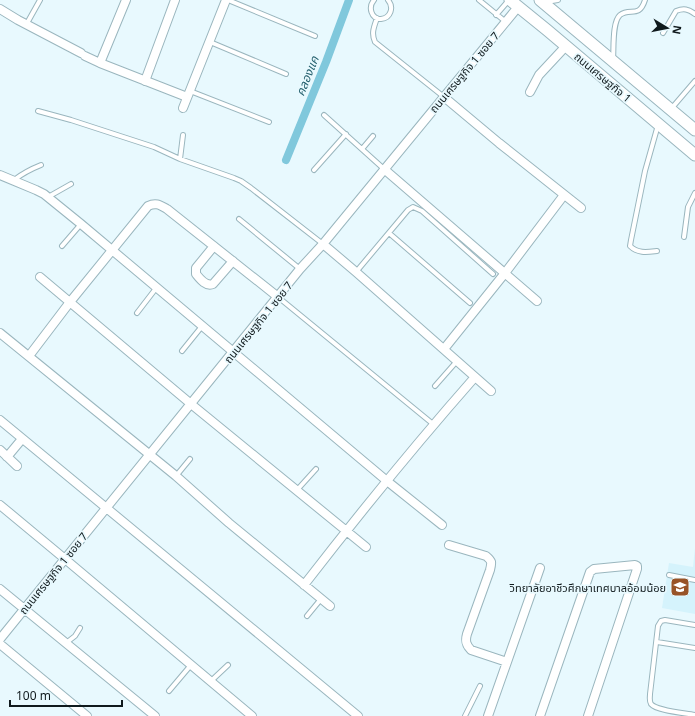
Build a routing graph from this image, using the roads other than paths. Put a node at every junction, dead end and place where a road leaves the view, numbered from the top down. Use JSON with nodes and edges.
{"nodes":[{"id":1,"x":40,"y":0,"type":"edge"},
{"id":2,"x":126,"y":0,"type":"edge"},
{"id":3,"x":175,"y":0,"type":"edge"},
{"id":4,"x":227,"y":0,"type":"edge"},
{"id":5,"x":374,"y":0,"type":"edge"},
{"id":6,"x":388,"y":0,"type":"edge"},
{"id":7,"x":479,"y":0,"type":"edge"},
{"id":8,"x":558,"y":0,"type":"edge"},
{"id":9,"x":645,"y":0,"type":"edge"},
{"id":10,"x":542,"y":1,"type":"edge"},
{"id":11,"x":512,"y":2,"type":"edge"},
{"id":12,"x":0,"y":9,"type":"edge"},
{"id":13,"x":695,"y":14,"type":"edge"},
{"id":14,"x":496,"y":15,"type":"junction"},
{"id":15,"x":377,"y":18,"type":"junction"},
{"id":16,"x":506,"y":22,"type":"junction"},
{"id":17,"x":26,"y":25,"type":"junction"},
{"id":18,"x":663,"y":33,"type":"dead end"},
{"id":19,"x":315,"y":36,"type":"dead end"},
{"id":20,"x":209,"y":42,"type":"junction"},
{"id":21,"x":566,"y":46,"type":"junction"},
{"id":22,"x":613,"y":61,"type":"junction"},
{"id":23,"x":100,"y":63,"type":"junction"},
{"id":24,"x":286,"y":74,"type":"dead end"},
{"id":25,"x":145,"y":81,"type":"junction"},
{"id":26,"x":695,"y":81,"type":"edge"},
{"id":27,"x":530,"y":92,"type":"dead end"},
{"id":28,"x":189,"y":94,"type":"junction"},
{"id":29,"x":444,"y":97,"type":"junction"},
{"id":30,"x":183,"y":108,"type":"dead end"},
{"id":31,"x":670,"y":110,"type":"junction"},
{"id":32,"x":38,"y":111,"type":"dead end"},
{"id":33,"x":324,"y":115,"type":"dead end"},
{"id":34,"x":269,"y":122,"type":"dead end"},
{"id":35,"x":658,"y":124,"type":"junction"},
{"id":36,"x":692,"y":126,"type":"edge"},
{"id":37,"x":346,"y":134,"type":"junction"},
{"id":38,"x":183,"y":135,"type":"dead end"},
{"id":39,"x":373,"y":136,"type":"dead end"},
{"id":40,"x":362,"y":149,"type":"junction"},
{"id":41,"x":695,"y":155,"type":"edge"},
{"id":42,"x":180,"y":159,"type":"junction"},
{"id":43,"x":41,"y":165,"type":"dead end"},
{"id":44,"x":384,"y":169,"type":"junction"},
{"id":45,"x":314,"y":170,"type":"dead end"},
{"id":46,"x":0,"y":175,"type":"edge"},
{"id":47,"x":14,"y":181,"type":"junction"},
{"id":48,"x":71,"y":184,"type":"dead end"},
{"id":49,"x":695,"y":193,"type":"edge"},
{"id":50,"x":564,"y":195,"type":"junction"},
{"id":51,"x":48,"y":197,"type":"junction"},
{"id":52,"x":581,"y":208,"type":"dead end"},
{"id":53,"x":239,"y":219,"type":"dead end"},
{"id":54,"x":81,"y":224,"type":"junction"},
{"id":55,"x":389,"y":233,"type":"junction"},
{"id":56,"x":684,"y":237,"type":"dead end"},
{"id":57,"x":322,"y":244,"type":"junction"},
{"id":58,"x":62,"y":246,"type":"dead end"},
{"id":59,"x":214,"y":246,"type":"junction"},
{"id":60,"x":113,"y":250,"type":"junction"},
{"id":61,"x":657,"y":252,"type":"dead end"},
{"id":62,"x":233,"y":261,"type":"junction"},
{"id":63,"x":300,"y":269,"type":"junction"},
{"id":64,"x":356,"y":272,"type":"junction"},
{"id":65,"x":505,"y":273,"type":"junction"},
{"id":66,"x":493,"y":274,"type":"dead end"},
{"id":67,"x":40,"y":277,"type":"dead end"},
{"id":68,"x":157,"y":287,"type":"junction"},
{"id":69,"x":278,"y":297,"type":"junction"},
{"id":70,"x":538,"y":301,"type":"dead end"},
{"id":71,"x":70,"y":302,"type":"junction"},
{"id":72,"x":470,"y":303,"type":"dead end"},
{"id":73,"x":136,"y":313,"type":"dead end"},
{"id":74,"x":203,"y":326,"type":"junction"},
{"id":75,"x":0,"y":333,"type":"edge"},
{"id":76,"x":444,"y":349,"type":"junction"},
{"id":77,"x":182,"y":351,"type":"dead end"},
{"id":78,"x":233,"y":351,"type":"junction"},
{"id":79,"x":29,"y":356,"type":"junction"},
{"id":80,"x":457,"y":361,"type":"junction"},
{"id":81,"x":475,"y":377,"type":"junction"},
{"id":82,"x":435,"y":386,"type":"dead end"},
{"id":83,"x":491,"y":391,"type":"dead end"},
{"id":84,"x":191,"y":404,"type":"junction"},
{"id":85,"x":0,"y":420,"type":"edge"},
{"id":86,"x":433,"y":424,"type":"junction"},
{"id":87,"x":22,"y":439,"type":"junction"},
{"id":88,"x":0,"y":450,"type":"edge"},
{"id":89,"x":149,"y":455,"type":"junction"},
{"id":90,"x":7,"y":457,"type":"junction"},
{"id":91,"x":190,"y":459,"type":"dead end"},
{"id":92,"x":17,"y":466,"type":"dead end"},
{"id":93,"x":316,"y":469,"type":"dead end"},
{"id":94,"x":176,"y":476,"type":"junction"},
{"id":95,"x":387,"y":481,"type":"junction"},
{"id":96,"x":297,"y":490,"type":"junction"},
{"id":97,"x":0,"y":506,"type":"edge"},
{"id":98,"x":106,"y":508,"type":"junction"},
{"id":99,"x":442,"y":525,"type":"dead end"},
{"id":100,"x":346,"y":531,"type":"junction"},
{"id":101,"x":449,"y":545,"type":"dead end"},
{"id":102,"x":366,"y":547,"type":"dead end"},
{"id":103,"x":65,"y":559,"type":"junction"},
{"id":104,"x":540,"y":568,"type":"dead end"},
{"id":105,"x":669,"y":575,"type":"dead end"},
{"id":106,"x":695,"y":580,"type":"edge"},
{"id":107,"x":304,"y":585,"type":"junction"},
{"id":108,"x":0,"y":589,"type":"edge"},
{"id":109,"x":321,"y":599,"type":"junction"},
{"id":110,"x":330,"y":606,"type":"dead end"},
{"id":111,"x":25,"y":608,"type":"junction"},
{"id":112,"x":307,"y":616,"type":"dead end"},
{"id":113,"x":695,"y":625,"type":"edge"},
{"id":114,"x":80,"y":628,"type":"dead end"},
{"id":115,"x":0,"y":639,"type":"edge"},
{"id":116,"x":656,"y":642,"type":"junction"},
{"id":117,"x":66,"y":643,"type":"junction"},
{"id":118,"x":0,"y":644,"type":"edge"},
{"id":119,"x":695,"y":648,"type":"edge"},
{"id":120,"x":507,"y":662,"type":"junction"},
{"id":121,"x":191,"y":665,"type":"junction"},
{"id":122,"x":228,"y":665,"type":"dead end"},
{"id":123,"x":210,"y":681,"type":"junction"},
{"id":124,"x":480,"y":686,"type":"dead end"},
{"id":125,"x":168,"y":691,"type":"dead end"},
{"id":126,"x":695,"y":715,"type":"edge"},
{"id":127,"x":87,"y":716,"type":"edge"},
{"id":128,"x":155,"y":716,"type":"edge"},
{"id":129,"x":252,"y":716,"type":"edge"},
{"id":130,"x":358,"y":716,"type":"edge"},
{"id":131,"x":465,"y":716,"type":"edge"},
{"id":132,"x":488,"y":716,"type":"edge"},
{"id":133,"x":540,"y":716,"type":"edge"},
{"id":134,"x":588,"y":716,"type":"edge"}],
"edges":[{"from":1,"to":17,"type":"lane"},
{"from":2,"to":23,"type":"street"},
{"from":3,"to":25,"type":"street"},
{"from":4,"to":19,"type":"lane"},
{"from":4,"to":20,"type":"street"},
{"from":5,"to":15,"type":"lane"},
{"from":6,"to":15,"type":"lane"},
{"from":7,"to":14,"type":"lane"},
{"from":8,"to":10,"type":"lane"},
{"from":9,"to":22,"type":"lane"},
{"from":10,"to":22,"type":"main road","name":"ถนนเศรษฐกิจ 1"},
{"from":11,"to":14,"type":"lane"},
{"from":11,"to":16,"type":"street","name":"ถนนเศรษฐกิจ 1 ซอย 7"},
{"from":11,"to":21,"type":"main road","name":"ถนนเศรษฐกิจ 1"},
{"from":12,"to":17,"type":"street"},
{"from":13,"to":18,"type":"lane"},
{"from":14,"to":16,"type":"lane"},
{"from":15,"to":29,"type":"lane"},
{"from":16,"to":29,"type":"street","name":"ถนนเศรษฐกิจ 1 ซอย 7"},
{"from":17,"to":23,"type":"street"},
{"from":20,"to":24,"type":"lane"},
{"from":20,"to":28,"type":"street"},
{"from":21,"to":27,"type":"street"},
{"from":21,"to":35,"type":"main road","name":"ถนนเศรษฐกิจ 1"},
{"from":22,"to":31,"type":"main road","name":"ถนนเศรษฐกิจ 1"},
{"from":23,"to":25,"type":"street"},
{"from":25,"to":28,"type":"street"},
{"from":26,"to":31,"type":"lane"},
{"from":28,"to":30,"type":"street"},
{"from":28,"to":34,"type":"lane"},
{"from":29,"to":44,"type":"street","name":"ถนนเศรษฐกิจ 1 ซอย 7"},
{"from":29,"to":50,"type":"street"},
{"from":31,"to":36,"type":"main road","name":"ถนนเศรษฐกิจ 1"},
{"from":32,"to":42,"type":"lane"},
{"from":33,"to":37,"type":"lane"},
{"from":35,"to":41,"type":"main road","name":"ถนนเศรษฐกิจ 1"},
{"from":35,"to":61,"type":"lane"},
{"from":37,"to":40,"type":"lane"},
{"from":37,"to":45,"type":"lane"},
{"from":38,"to":42,"type":"lane"},
{"from":39,"to":40,"type":"lane"},
{"from":40,"to":44,"type":"lane"},
{"from":42,"to":57,"type":"lane"},
{"from":43,"to":47,"type":"lane"},
{"from":44,"to":57,"type":"street","name":"ถนนเศรษฐกิจ 1 ซอย 7"},
{"from":44,"to":65,"type":"street"},
{"from":46,"to":47,"type":"street"},
{"from":47,"to":51,"type":"street"},
{"from":48,"to":51,"type":"lane"},
{"from":49,"to":56,"type":"lane"},
{"from":50,"to":52,"type":"street"},
{"from":50,"to":65,"type":"street"},
{"from":51,"to":54,"type":"street"},
{"from":53,"to":63,"type":"lane"},
{"from":54,"to":58,"type":"lane"},
{"from":54,"to":60,"type":"street"},
{"from":55,"to":64,"type":"lane"},
{"from":55,"to":66,"type":"lane"},
{"from":55,"to":72,"type":"lane"},
{"from":57,"to":63,"type":"street","name":"ถนนเศรษฐกิจ 1 ซอย 7"},
{"from":57,"to":64,"type":"street"},
{"from":59,"to":60,"type":"street"},
{"from":59,"to":62,"type":"street"},
{"from":59,"to":62,"type":"street"},
{"from":60,"to":68,"type":"street"},
{"from":60,"to":71,"type":"street"},
{"from":62,"to":69,"type":"street"},
{"from":63,"to":69,"type":"street","name":"ถนนเศรษฐกิจ 1 ซอย 7"},
{"from":64,"to":76,"type":"street"},
{"from":65,"to":70,"type":"street"},
{"from":65,"to":76,"type":"street"},
{"from":67,"to":71,"type":"street"},
{"from":68,"to":73,"type":"lane"},
{"from":68,"to":74,"type":"street"},
{"from":69,"to":78,"type":"street","name":"ถนนเศรษฐกิจ 1 ซอย 7"},
{"from":69,"to":86,"type":"lane"},
{"from":71,"to":79,"type":"street"},
{"from":71,"to":84,"type":"street"},
{"from":74,"to":77,"type":"lane"},
{"from":74,"to":78,"type":"street"},
{"from":75,"to":79,"type":"street"},
{"from":76,"to":80,"type":"street"},
{"from":78,"to":84,"type":"street","name":"ถนนเศรษฐกิจ 1 ซอย 7"},
{"from":78,"to":95,"type":"street"},
{"from":79,"to":89,"type":"street"},
{"from":80,"to":81,"type":"street"},
{"from":80,"to":82,"type":"lane"},
{"from":81,"to":83,"type":"street"},
{"from":81,"to":86,"type":"street"},
{"from":84,"to":89,"type":"street","name":"ถนนเศรษฐกิจ 1 ซอย 7"},
{"from":84,"to":96,"type":"street"},
{"from":85,"to":87,"type":"street"},
{"from":86,"to":95,"type":"street"},
{"from":87,"to":90,"type":"street"},
{"from":87,"to":98,"type":"street"},
{"from":88,"to":90,"type":"street"},
{"from":89,"to":94,"type":"street"},
{"from":89,"to":98,"type":"street","name":"ถนนเศรษฐกิจ 1 ซอย 7"},
{"from":90,"to":92,"type":"street"},
{"from":91,"to":94,"type":"lane"},
{"from":93,"to":96,"type":"lane"},
{"from":94,"to":107,"type":"street"},
{"from":95,"to":99,"type":"street"},
{"from":95,"to":100,"type":"street"},
{"from":96,"to":100,"type":"street"},
{"from":97,"to":103,"type":"street"},
{"from":98,"to":103,"type":"street","name":"ถนนเศรษฐกิจ 1 ซอย 7"},
{"from":98,"to":130,"type":"street"},
{"from":100,"to":102,"type":"street"},
{"from":100,"to":107,"type":"street"},
{"from":101,"to":120,"type":"street"},
{"from":103,"to":111,"type":"street","name":"ถนนเศรษฐกิจ 1 ซอย 7"},
{"from":103,"to":121,"type":"street"},
{"from":104,"to":120,"type":"street"},
{"from":105,"to":106,"type":"lane"},
{"from":107,"to":109,"type":"street"},
{"from":108,"to":111,"type":"street"},
{"from":109,"to":110,"type":"street"},
{"from":109,"to":112,"type":"lane"},
{"from":111,"to":115,"type":"street","name":"ถนนเศรษฐกิจ 1 ซอย 7"},
{"from":111,"to":117,"type":"street"},
{"from":113,"to":116,"type":"lane"},
{"from":114,"to":117,"type":"lane"},
{"from":116,"to":119,"type":"lane"},
{"from":116,"to":126,"type":"lane"},
{"from":117,"to":128,"type":"street"},
{"from":118,"to":127,"type":"street"},
{"from":120,"to":132,"type":"street"},
{"from":121,"to":123,"type":"street"},
{"from":121,"to":125,"type":"lane"},
{"from":122,"to":123,"type":"lane"},
{"from":123,"to":129,"type":"street"},
{"from":124,"to":131,"type":"lane"},
{"from":133,"to":134,"type":"street"}]}
